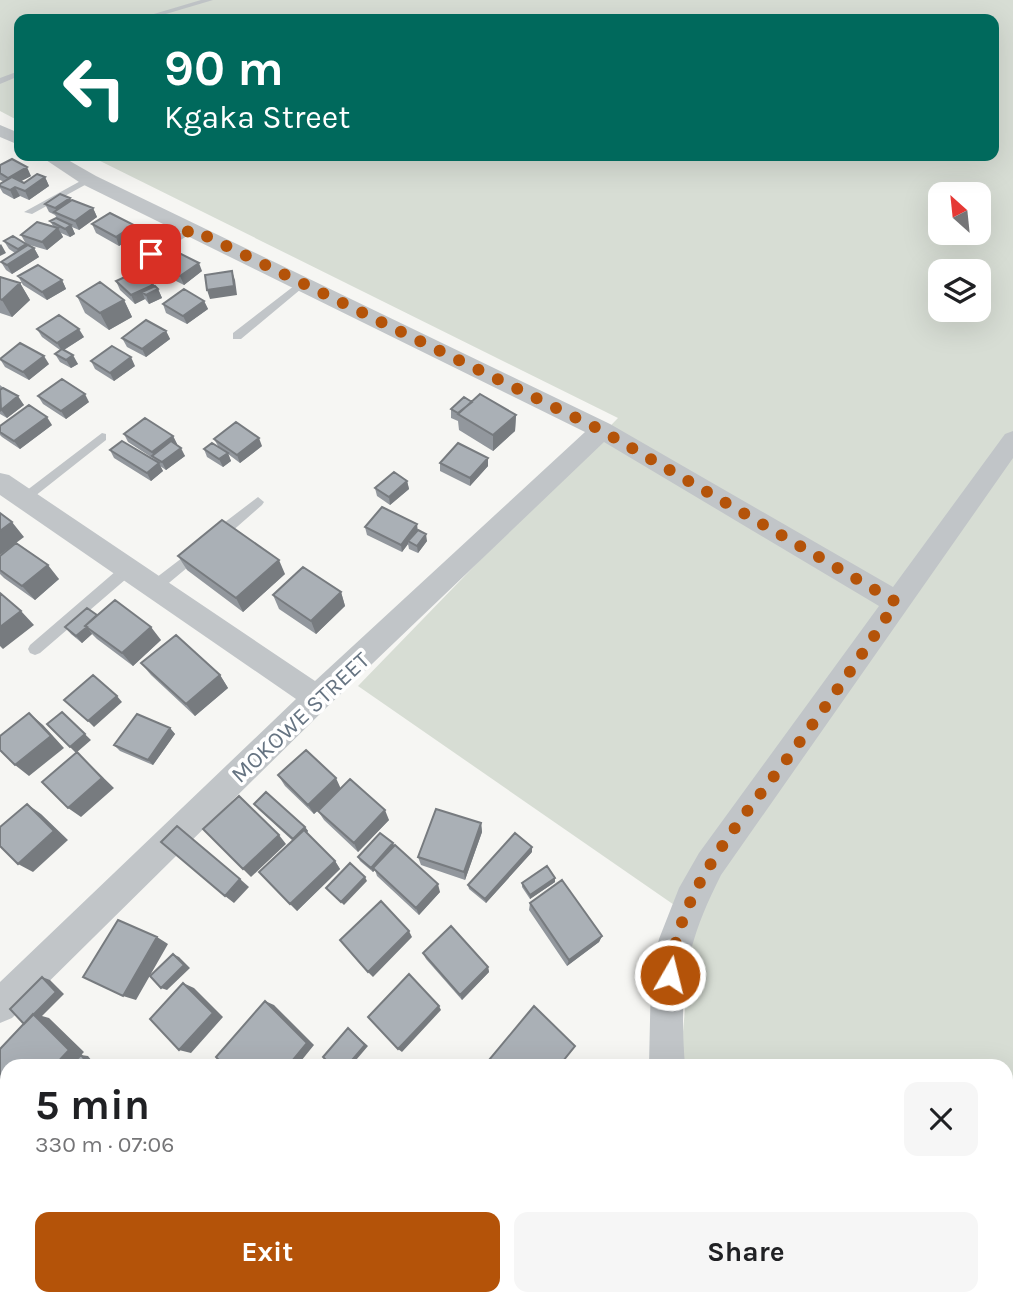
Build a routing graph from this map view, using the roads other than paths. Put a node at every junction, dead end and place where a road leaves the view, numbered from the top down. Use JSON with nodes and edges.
{"nodes":[{"id":1,"x":186,"y":0,"type":"edge"},
{"id":2,"x":209,"y":0,"type":"edge"},
{"id":3,"x":153,"y":14,"type":"edge"},
{"id":4,"x":159,"y":14,"type":"edge"},
{"id":5,"x":57,"y":161,"type":"edge"},
{"id":6,"x":89,"y":180,"type":"junction"},
{"id":7,"x":29,"y":212,"type":"dead end"},
{"id":8,"x":192,"y":229,"type":"junction"},
{"id":9,"x":131,"y":267,"type":"dead end"},
{"id":10,"x":303,"y":282,"type":"junction"},
{"id":11,"x":237,"y":336,"type":"dead end"},
{"id":12,"x":601,"y":430,"type":"junction"},
{"id":13,"x":102,"y":437,"type":"dead end"},
{"id":14,"x":1013,"y":440,"type":"edge"},
{"id":15,"x":0,"y":482,"type":"edge"},
{"id":16,"x":26,"y":496,"type":"junction"},
{"id":17,"x":258,"y":502,"type":"dead end"},
{"id":18,"x":128,"y":569,"type":"junction"},
{"id":19,"x":153,"y":588,"type":"junction"},
{"id":20,"x":896,"y":602,"type":"junction"},
{"id":21,"x":35,"y":649,"type":"dead end"},
{"id":22,"x":317,"y":698,"type":"junction"},
{"id":23,"x":0,"y":1006,"type":"edge"},
{"id":24,"x":667,"y":1059,"type":"edge"}],
"edges":[{"from":1,"to":3,"type":"lane"},
{"from":2,"to":4,"type":"lane"},
{"from":5,"to":6,"type":"street"},
{"from":6,"to":7,"type":"lane"},
{"from":6,"to":8,"type":"street"},
{"from":8,"to":9,"type":"lane"},
{"from":8,"to":10,"type":"street"},
{"from":10,"to":11,"type":"lane"},
{"from":10,"to":12,"type":"street"},
{"from":12,"to":20,"type":"street"},
{"from":12,"to":22,"type":"street","name":"MOKOWE STREET"},
{"from":13,"to":16,"type":"lane"},
{"from":14,"to":20,"type":"street"},
{"from":15,"to":16,"type":"street"},
{"from":16,"to":18,"type":"street"},
{"from":17,"to":19,"type":"lane"},
{"from":18,"to":19,"type":"street"},
{"from":18,"to":21,"type":"lane"},
{"from":19,"to":22,"type":"street"},
{"from":20,"to":24,"type":"street"},
{"from":22,"to":23,"type":"street","name":"MOKOWE STREET"}]}
